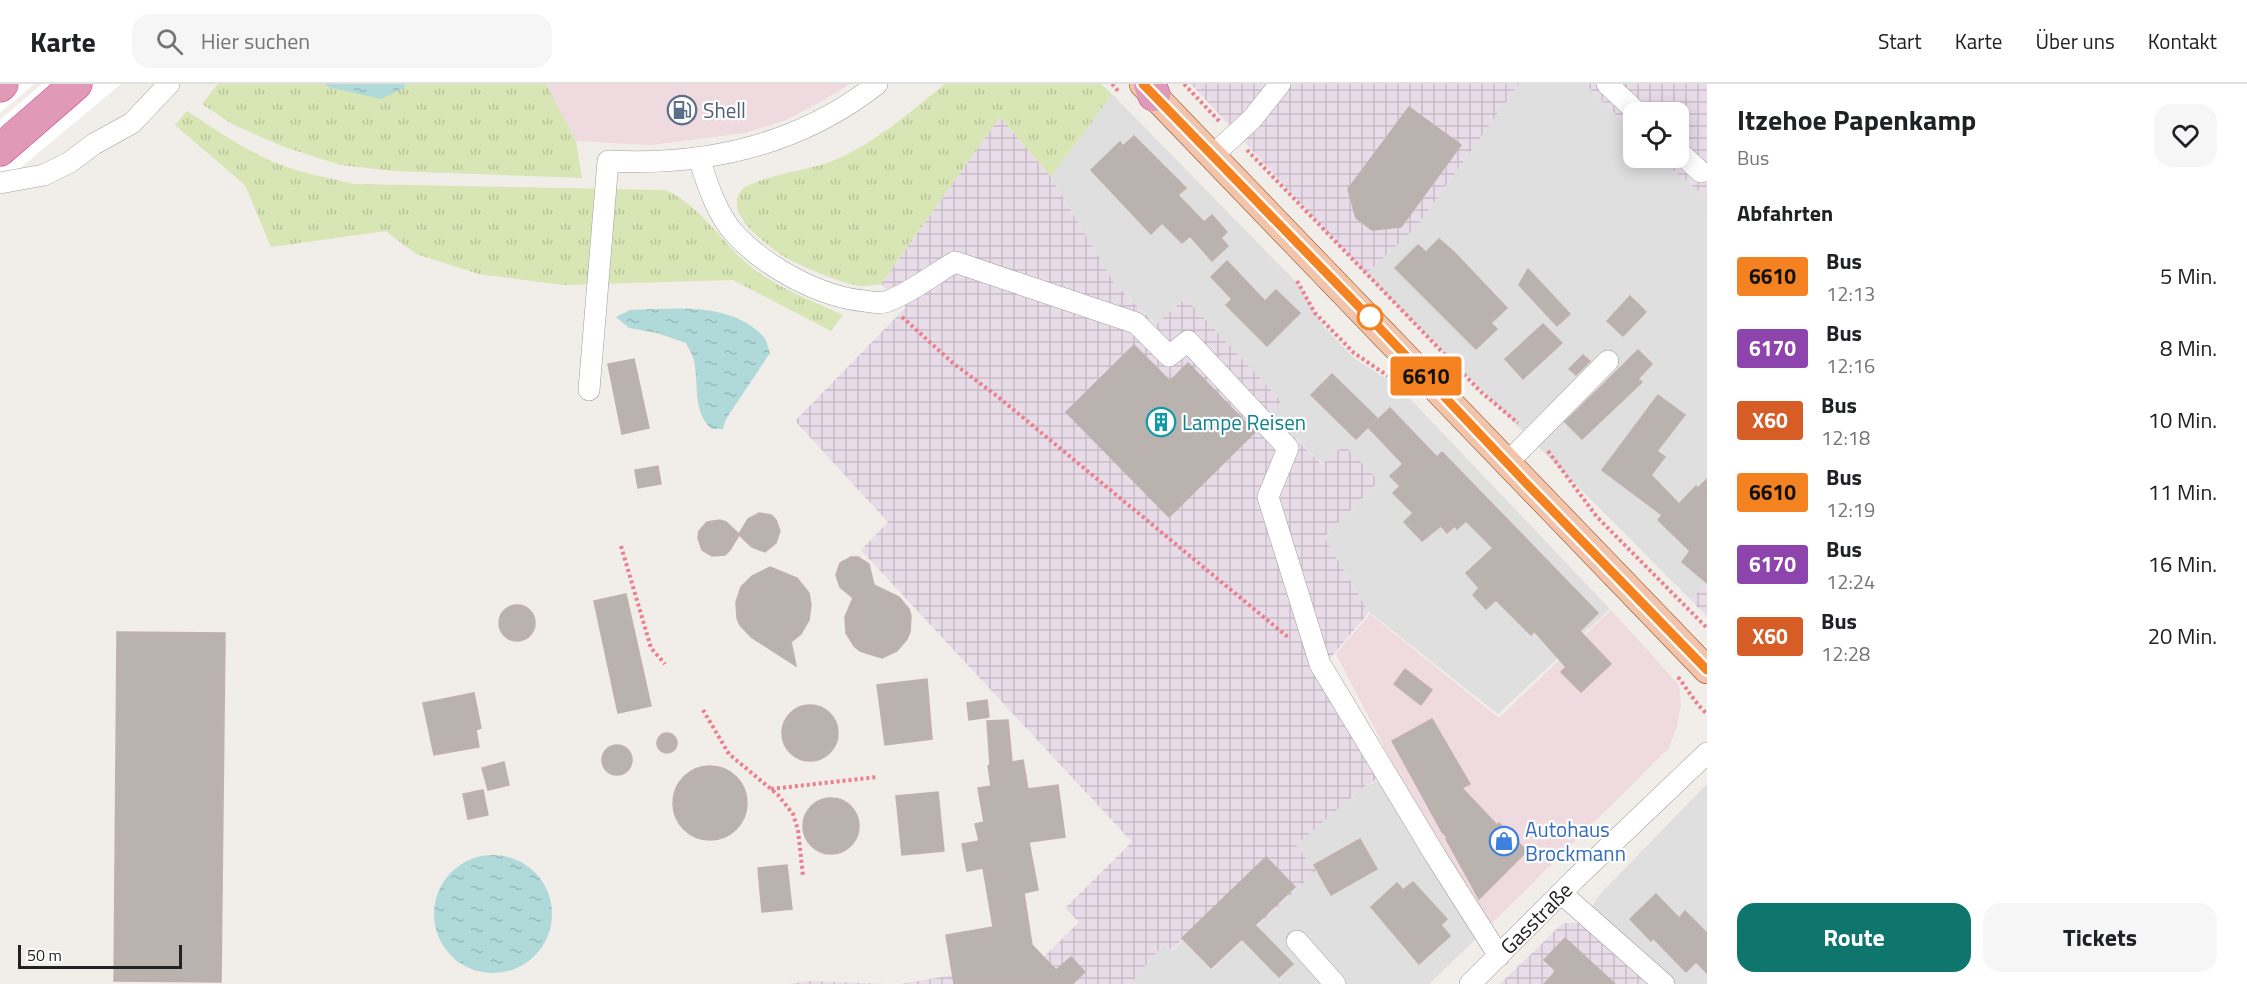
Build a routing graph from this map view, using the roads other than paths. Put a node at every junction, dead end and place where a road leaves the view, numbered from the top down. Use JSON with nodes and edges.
{"nodes":[{"id":1,"x":76,"y":84,"type":"edge"},
{"id":2,"x":169,"y":84,"type":"edge"},
{"id":3,"x":877,"y":84,"type":"edge"},
{"id":4,"x":1280,"y":84,"type":"edge"},
{"id":5,"x":1609,"y":85,"type":"edge"},
{"id":6,"x":1149,"y":88,"type":"edge"},
{"id":7,"x":1627,"y":102,"type":"edge"},
{"id":8,"x":0,"y":150,"type":"edge"},
{"id":9,"x":1213,"y":155,"type":"junction"},
{"id":10,"x":699,"y":158,"type":"junction"},
{"id":11,"x":1689,"y":161,"type":"edge"},
{"id":12,"x":1701,"y":172,"type":"dead end"},
{"id":13,"x":0,"y":183,"type":"edge"},
{"id":14,"x":1608,"y":361,"type":"dead end"},
{"id":15,"x":589,"y":390,"type":"dead end"},
{"id":16,"x":1507,"y":463,"type":"junction"},
{"id":17,"x":1707,"y":670,"type":"edge"},
{"id":18,"x":1707,"y":753,"type":"edge"},
{"id":19,"x":1561,"y":893,"type":"junction"},
{"id":20,"x":1297,"y":941,"type":"dead end"},
{"id":21,"x":1499,"y":956,"type":"junction"},
{"id":22,"x":1335,"y":984,"type":"edge"},
{"id":23,"x":1470,"y":984,"type":"edge"},
{"id":24,"x":1664,"y":984,"type":"edge"}],
"edges":[{"from":1,"to":8,"type":"highway"},
{"from":2,"to":13,"type":"street"},
{"from":3,"to":10,"type":"street"},
{"from":4,"to":9,"type":"street"},
{"from":5,"to":7,"type":"street"},
{"from":6,"to":9,"type":"main road"},
{"from":9,"to":16,"type":"main road"},
{"from":10,"to":15,"type":"street"},
{"from":10,"to":21,"type":"street"},
{"from":11,"to":12,"type":"street"},
{"from":14,"to":16,"type":"street"},
{"from":16,"to":17,"type":"main road"},
{"from":18,"to":19,"type":"street","name":"Gasstraße"},
{"from":19,"to":21,"type":"street","name":"Gasstraße"},
{"from":19,"to":24,"type":"street"},
{"from":20,"to":22,"type":"street"},
{"from":21,"to":23,"type":"street","name":"Gasstraße"}]}
